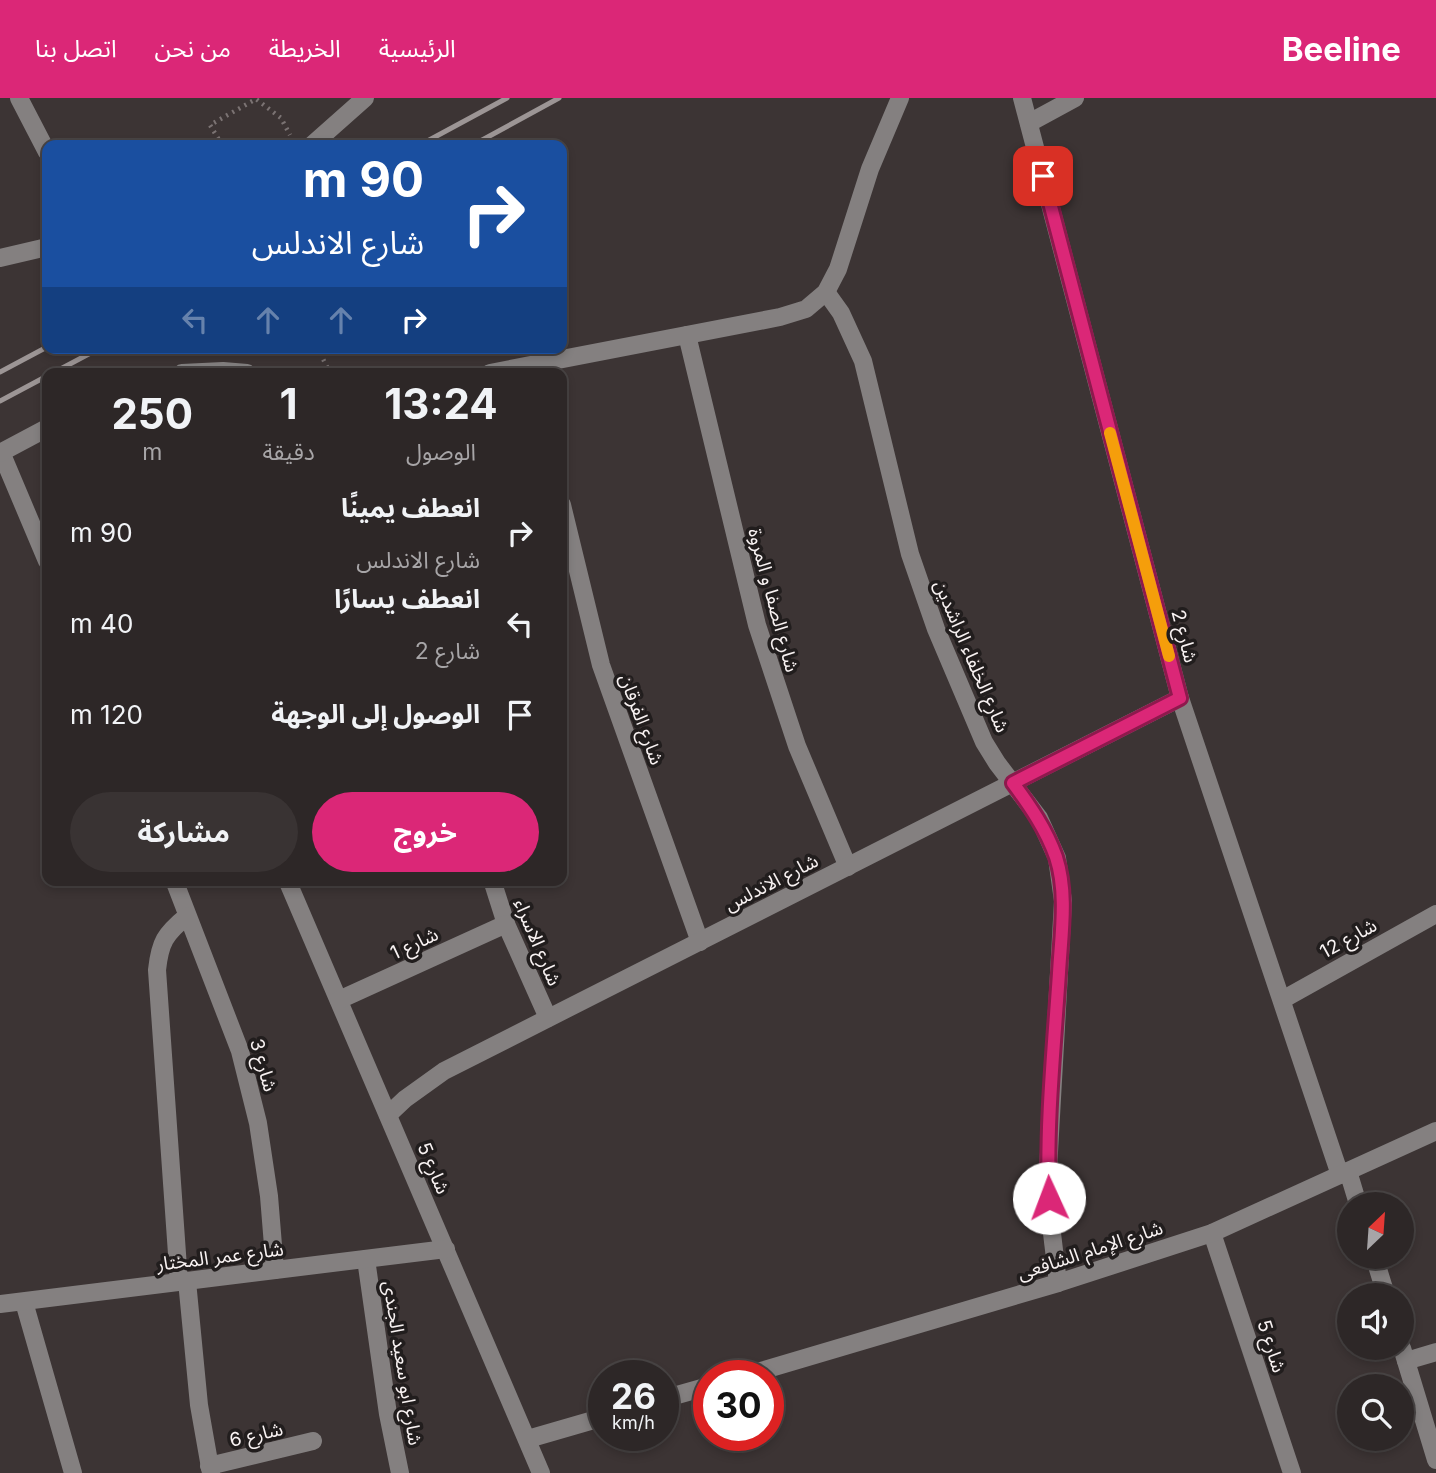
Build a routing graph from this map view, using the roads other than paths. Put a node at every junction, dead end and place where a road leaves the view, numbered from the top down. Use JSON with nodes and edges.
{"nodes":[{"id":1,"x":19,"y":98,"type":"edge"},
{"id":2,"x":365,"y":98,"type":"edge"},
{"id":3,"x":900,"y":98,"type":"edge"},
{"id":4,"x":1022,"y":98,"type":"edge"},
{"id":5,"x":1075,"y":98,"type":"edge"},
{"id":6,"x":1029,"y":123,"type":"junction"},
{"id":7,"x":318,"y":140,"type":"edge"},
{"id":8,"x":42,"y":142,"type":"edge"},
{"id":9,"x":42,"y":248,"type":"edge"},
{"id":10,"x":0,"y":258,"type":"edge"},
{"id":11,"x":826,"y":292,"type":"junction"},
{"id":12,"x":687,"y":335,"type":"junction"},
{"id":13,"x":534,"y":368,"type":"edge"},
{"id":14,"x":42,"y":431,"type":"edge"},
{"id":15,"x":1,"y":453,"type":"edge"},
{"id":16,"x":567,"y":526,"type":"edge"},
{"id":17,"x":42,"y":549,"type":"edge"},
{"id":18,"x":1180,"y":698,"type":"junction"},
{"id":19,"x":1013,"y":783,"type":"junction"},
{"id":20,"x":848,"y":867,"type":"junction"},
{"id":21,"x":176,"y":886,"type":"edge"},
{"id":22,"x":290,"y":886,"type":"edge"},
{"id":23,"x":494,"y":886,"type":"edge"},
{"id":24,"x":1436,"y":914,"type":"edge"},
{"id":25,"x":187,"y":916,"type":"junction"},
{"id":26,"x":506,"y":924,"type":"junction"},
{"id":27,"x":700,"y":942,"type":"junction"},
{"id":28,"x":339,"y":1000,"type":"junction"},
{"id":29,"x":1282,"y":1000,"type":"junction"},
{"id":30,"x":548,"y":1018,"type":"junction"},
{"id":31,"x":388,"y":1115,"type":"junction"},
{"id":32,"x":1436,"y":1131,"type":"edge"},
{"id":33,"x":1344,"y":1173,"type":"junction"},
{"id":34,"x":1353,"y":1192,"type":"edge"},
{"id":35,"x":1212,"y":1233,"type":"junction"},
{"id":36,"x":446,"y":1249,"type":"junction"},
{"id":37,"x":366,"y":1259,"type":"junction"},
{"id":38,"x":275,"y":1270,"type":"junction"},
{"id":39,"x":183,"y":1282,"type":"junction"},
{"id":40,"x":1058,"y":1283,"type":"junction"},
{"id":41,"x":24,"y":1301,"type":"junction"},
{"id":42,"x":0,"y":1304,"type":"edge"},
{"id":43,"x":1436,"y":1352,"type":"edge"},
{"id":44,"x":1414,"y":1353,"type":"edge"},
{"id":45,"x":1406,"y":1360,"type":"edge"},
{"id":46,"x":784,"y":1364,"type":"edge"},
{"id":47,"x":588,"y":1422,"type":"edge"},
{"id":48,"x":528,"y":1439,"type":"junction"},
{"id":49,"x":313,"y":1441,"type":"dead end"},
{"id":50,"x":1436,"y":1460,"type":"edge"},
{"id":51,"x":210,"y":1470,"type":"edge"},
{"id":52,"x":73,"y":1473,"type":"edge"},
{"id":53,"x":400,"y":1473,"type":"edge"},
{"id":54,"x":541,"y":1473,"type":"edge"},
{"id":55,"x":1292,"y":1473,"type":"edge"}],
"edges":[{"from":1,"to":8,"type":"street"},
{"from":2,"to":7,"type":"street"},
{"from":3,"to":11,"type":"street"},
{"from":4,"to":6,"type":"street","name":"شارع 2"},
{"from":5,"to":6,"type":"street"},
{"from":6,"to":18,"type":"street","name":"شارع 2"},
{"from":9,"to":10,"type":"street"},
{"from":11,"to":12,"type":"street"},
{"from":11,"to":19,"type":"street","name":"شارع الخلفاء الراشدين"},
{"from":12,"to":13,"type":"street"},
{"from":12,"to":20,"type":"street","name":"شارع الصفا و المروة"},
{"from":14,"to":15,"type":"street"},
{"from":15,"to":17,"type":"street"},
{"from":16,"to":27,"type":"street","name":"شارع الفرقان"},
{"from":18,"to":19,"type":"street","name":"شارع الاندلس"},
{"from":18,"to":29,"type":"street","name":"شارع 2"},
{"from":19,"to":20,"type":"street","name":"شارع الاندلس"},
{"from":19,"to":40,"type":"street","name":"شارع الخلفاء الراشدين"},
{"from":20,"to":27,"type":"street","name":"شارع الاندلس"},
{"from":21,"to":25,"type":"street","name":"شارع 3"},
{"from":22,"to":28,"type":"street","name":"شارع 5"},
{"from":23,"to":26,"type":"street","name":"شارع الاسراء"},
{"from":24,"to":29,"type":"street","name":"شارع 12"},
{"from":25,"to":38,"type":"street","name":"شارع 3"},
{"from":25,"to":39,"type":"street"},
{"from":26,"to":28,"type":"street","name":"شارع 1"},
{"from":26,"to":30,"type":"street","name":"شارع الاسراء"},
{"from":27,"to":30,"type":"street","name":"شارع الاندلس"},
{"from":28,"to":31,"type":"street","name":"شارع 5"},
{"from":29,"to":33,"type":"street","name":"شارع 2"},
{"from":30,"to":31,"type":"street","name":"شارع الاندلس"},
{"from":31,"to":36,"type":"street","name":"شارع 5"},
{"from":32,"to":33,"type":"street","name":"شارع الإمام الشافعى"},
{"from":33,"to":34,"type":"street","name":"شارع 2"},
{"from":33,"to":35,"type":"street","name":"شارع الإمام الشافعى"},
{"from":35,"to":40,"type":"street","name":"شارع الإمام الشافعى"},
{"from":35,"to":55,"type":"street","name":"شارع 5"},
{"from":36,"to":37,"type":"street","name":"شارع عمر المختار"},
{"from":36,"to":48,"type":"street","name":"شارع 5"},
{"from":37,"to":38,"type":"street","name":"شارع عمر المختار"},
{"from":37,"to":53,"type":"street","name":"شارع ابو سعيد الجندى"},
{"from":38,"to":39,"type":"street","name":"شارع عمر المختار"},
{"from":39,"to":41,"type":"street","name":"شارع عمر المختار"},
{"from":39,"to":51,"type":"street"},
{"from":40,"to":46,"type":"street","name":"شارع الإمام الشافعى"},
{"from":41,"to":42,"type":"street","name":"شارع عمر المختار"},
{"from":41,"to":52,"type":"street"},
{"from":43,"to":44,"type":"street"},
{"from":45,"to":50,"type":"street"},
{"from":47,"to":48,"type":"street"},
{"from":48,"to":54,"type":"street","name":"شارع 5"},
{"from":49,"to":51,"type":"street","name":"شارع 6"}]}
